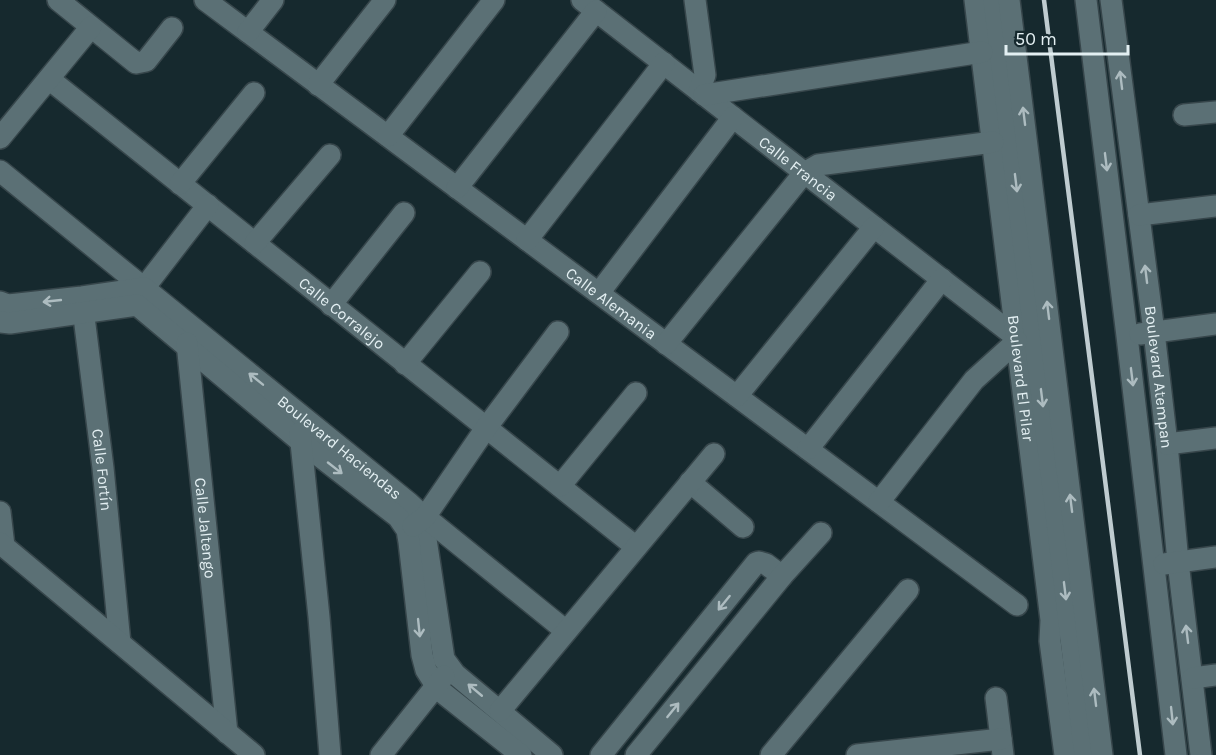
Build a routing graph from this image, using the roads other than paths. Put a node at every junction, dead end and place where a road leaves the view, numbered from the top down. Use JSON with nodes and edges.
{"nodes":[{"id":1,"x":57,"y":0,"type":"edge"},
{"id":2,"x":205,"y":0,"type":"edge"},
{"id":3,"x":273,"y":0,"type":"edge"},
{"id":4,"x":385,"y":0,"type":"edge"},
{"id":5,"x":494,"y":0,"type":"edge"},
{"id":6,"x":695,"y":0,"type":"edge"},
{"id":7,"x":975,"y":0,"type":"edge"},
{"id":8,"x":994,"y":0,"type":"edge"},
{"id":9,"x":1010,"y":0,"type":"edge"},
{"id":10,"x":1086,"y":0,"type":"edge"},
{"id":11,"x":1111,"y":0,"type":"edge"},
{"id":12,"x":589,"y":6,"type":"edge"},
{"id":13,"x":91,"y":27,"type":"junction"},
{"id":14,"x":172,"y":28,"type":"dead end"},
{"id":15,"x":248,"y":32,"type":"junction"},
{"id":16,"x":982,"y":52,"type":"junction"},
{"id":17,"x":664,"y":63,"type":"junction"},
{"id":18,"x":49,"y":79,"type":"junction"},
{"id":19,"x":318,"y":85,"type":"junction"},
{"id":20,"x":254,"y":93,"type":"dead end"},
{"id":21,"x":702,"y":93,"type":"junction"},
{"id":22,"x":1216,"y":112,"type":"edge"},
{"id":23,"x":1184,"y":115,"type":"dead end"},
{"id":24,"x":733,"y":117,"type":"junction"},
{"id":25,"x":388,"y":136,"type":"junction"},
{"id":26,"x":0,"y":138,"type":"edge"},
{"id":27,"x":993,"y":142,"type":"junction"},
{"id":28,"x":330,"y":155,"type":"dead end"},
{"id":29,"x":0,"y":171,"type":"edge"},
{"id":30,"x":804,"y":172,"type":"junction"},
{"id":31,"x":180,"y":184,"type":"junction"},
{"id":32,"x":457,"y":188,"type":"junction"},
{"id":33,"x":208,"y":206,"type":"junction"},
{"id":34,"x":1216,"y":206,"type":"edge"},
{"id":35,"x":404,"y":213,"type":"dead end"},
{"id":36,"x":1139,"y":215,"type":"junction"},
{"id":37,"x":874,"y":227,"type":"junction"},
{"id":38,"x":527,"y":240,"type":"junction"},
{"id":39,"x":255,"y":243,"type":"junction"},
{"id":40,"x":480,"y":272,"type":"dead end"},
{"id":41,"x":942,"y":279,"type":"junction"},
{"id":42,"x":599,"y":293,"type":"junction"},
{"id":43,"x":141,"y":297,"type":"junction"},
{"id":44,"x":0,"y":302,"type":"edge"},
{"id":45,"x":331,"y":304,"type":"junction"},
{"id":46,"x":83,"y":305,"type":"junction"},
{"id":47,"x":0,"y":322,"type":"edge"},
{"id":48,"x":185,"y":322,"type":"junction"},
{"id":49,"x":1216,"y":324,"type":"edge"},
{"id":50,"x":558,"y":332,"type":"dead end"},
{"id":51,"x":1154,"y":332,"type":"junction"},
{"id":52,"x":1127,"y":336,"type":"junction"},
{"id":53,"x":1017,"y":339,"type":"junction"},
{"id":54,"x":666,"y":344,"type":"junction"},
{"id":55,"x":188,"y":349,"type":"junction"},
{"id":56,"x":405,"y":364,"type":"junction"},
{"id":57,"x":636,"y":393,"type":"dead end"},
{"id":58,"x":737,"y":396,"type":"junction"},
{"id":59,"x":299,"y":414,"type":"junction"},
{"id":60,"x":486,"y":428,"type":"junction"},
{"id":61,"x":1216,"y":438,"type":"edge"},
{"id":62,"x":300,"y":441,"type":"junction"},
{"id":63,"x":1167,"y":444,"type":"junction"},
{"id":64,"x":808,"y":449,"type":"junction"},
{"id":65,"x":714,"y":454,"type":"dead end"},
{"id":66,"x":690,"y":482,"type":"junction"},
{"id":67,"x":560,"y":486,"type":"junction"},
{"id":68,"x":879,"y":502,"type":"junction"},
{"id":69,"x":0,"y":512,"type":"edge"},
{"id":70,"x":418,"y":522,"type":"junction"},
{"id":71,"x":742,"y":527,"type":"dead end"},
{"id":72,"x":821,"y":532,"type":"dead end"},
{"id":73,"x":2,"y":545,"type":"edge"},
{"id":74,"x":636,"y":547,"type":"junction"},
{"id":75,"x":1216,"y":557,"type":"edge"},
{"id":76,"x":1178,"y":562,"type":"junction"},
{"id":77,"x":1155,"y":566,"type":"junction"},
{"id":78,"x":782,"y":576,"type":"junction"},
{"id":79,"x":908,"y":590,"type":"dead end"},
{"id":80,"x":1017,"y":605,"type":"dead end"},
{"id":81,"x":566,"y":631,"type":"junction"},
{"id":82,"x":120,"y":643,"type":"junction"},
{"id":83,"x":450,"y":668,"type":"junction"},
{"id":84,"x":1216,"y":675,"type":"edge"},
{"id":85,"x":1193,"y":678,"type":"junction"},
{"id":86,"x":435,"y":687,"type":"junction"},
{"id":87,"x":996,"y":698,"type":"dead end"},
{"id":88,"x":500,"y":711,"type":"junction"},
{"id":89,"x":227,"y":733,"type":"junction"},
{"id":90,"x":1002,"y":747,"type":"edge"},
{"id":91,"x":521,"y":750,"type":"edge"},
{"id":92,"x":254,"y":755,"type":"edge"},
{"id":93,"x":330,"y":755,"type":"edge"},
{"id":94,"x":381,"y":755,"type":"edge"},
{"id":95,"x":552,"y":755,"type":"edge"},
{"id":96,"x":602,"y":755,"type":"edge"},
{"id":97,"x":636,"y":755,"type":"edge"},
{"id":98,"x":771,"y":755,"type":"edge"},
{"id":99,"x":857,"y":755,"type":"edge"},
{"id":100,"x":1065,"y":755,"type":"edge"},
{"id":101,"x":1084,"y":755,"type":"edge"},
{"id":102,"x":1102,"y":755,"type":"edge"},
{"id":103,"x":1176,"y":755,"type":"edge"},
{"id":104,"x":1201,"y":755,"type":"edge"}],
"edges":[{"from":1,"to":13,"type":"street"},
{"from":2,"to":15,"type":"street","name":"Calle Alemania"},
{"from":3,"to":15,"type":"street"},
{"from":4,"to":19,"type":"street"},
{"from":5,"to":25,"type":"street"},
{"from":6,"to":21,"type":"street"},
{"from":7,"to":16,"type":"street","name":"Boulevard El Pilar"},
{"from":8,"to":101,"type":"street","one_way":true},
{"from":102,"to":9,"type":"street","one_way":true},
{"from":10,"to":52,"type":"street","name":"Boulevard Atempan","one_way":true},
{"from":36,"to":11,"type":"street","name":"Boulevard Atempan","one_way":true},
{"from":12,"to":17,"type":"street","name":"Calle Francia"},
{"from":12,"to":32,"type":"street"},
{"from":13,"to":14,"type":"street"},
{"from":13,"to":18,"type":"street"},
{"from":15,"to":19,"type":"street","name":"Calle Alemania"},
{"from":16,"to":21,"type":"street"},
{"from":16,"to":27,"type":"street","name":"Boulevard El Pilar"},
{"from":17,"to":21,"type":"street","name":"Calle Francia"},
{"from":17,"to":38,"type":"street"},
{"from":18,"to":26,"type":"street"},
{"from":18,"to":31,"type":"street","name":"Calle Corralejo"},
{"from":19,"to":25,"type":"street","name":"Calle Alemania"},
{"from":20,"to":31,"type":"street"},
{"from":21,"to":24,"type":"street","name":"Calle Francia"},
{"from":22,"to":23,"type":"street"},
{"from":24,"to":30,"type":"street","name":"Calle Francia"},
{"from":24,"to":42,"type":"street"},
{"from":25,"to":32,"type":"street","name":"Calle Alemania"},
{"from":27,"to":30,"type":"street"},
{"from":27,"to":53,"type":"street","name":"Boulevard El Pilar"},
{"from":28,"to":39,"type":"street"},
{"from":29,"to":43,"type":"street"},
{"from":30,"to":37,"type":"street","name":"Calle Francia"},
{"from":30,"to":54,"type":"street"},
{"from":31,"to":33,"type":"street","name":"Calle Corralejo"},
{"from":32,"to":38,"type":"street","name":"Calle Alemania"},
{"from":33,"to":39,"type":"street","name":"Calle Corralejo"},
{"from":33,"to":43,"type":"street"},
{"from":34,"to":36,"type":"street"},
{"from":35,"to":45,"type":"street"},
{"from":51,"to":36,"type":"street","name":"Boulevard Atempan","one_way":true},
{"from":37,"to":41,"type":"street","name":"Calle Francia"},
{"from":37,"to":58,"type":"street"},
{"from":38,"to":42,"type":"street","name":"Calle Alemania"},
{"from":39,"to":45,"type":"street","name":"Calle Corralejo"},
{"from":40,"to":56,"type":"street"},
{"from":41,"to":53,"type":"street","name":"Calle Francia"},
{"from":41,"to":64,"type":"street"},
{"from":42,"to":54,"type":"street","name":"Calle Alemania"},
{"from":43,"to":46,"type":"street"},
{"from":43,"to":48,"type":"street","name":"Boulevard Haciendas"},
{"from":43,"to":55,"type":"street","name":"Boulevard Haciendas"},
{"from":46,"to":44,"type":"street","one_way":true},
{"from":45,"to":56,"type":"street","name":"Calle Corralejo"},
{"from":46,"to":47,"type":"street"},
{"from":46,"to":82,"type":"street","name":"Calle Fortín"},
{"from":48,"to":55,"type":"street","name":"Calle Jaltengo"},
{"from":59,"to":48,"type":"street","name":"Boulevard Haciendas","one_way":true},
{"from":49,"to":51,"type":"street"},
{"from":50,"to":60,"type":"street"},
{"from":51,"to":52,"type":"street"},
{"from":51,"to":63,"type":"street","name":"Boulevard Atempan"},
{"from":52,"to":77,"type":"street","name":"Boulevard Atempan","one_way":true},
{"from":53,"to":68,"type":"street"},
{"from":53,"to":100,"type":"street","name":"Boulevard El Pilar"},
{"from":54,"to":58,"type":"street","name":"Calle Alemania"},
{"from":55,"to":62,"type":"street","name":"Boulevard Haciendas"},
{"from":55,"to":89,"type":"street","name":"Calle Jaltengo"},
{"from":56,"to":60,"type":"street","name":"Calle Corralejo"},
{"from":57,"to":67,"type":"street"},
{"from":58,"to":64,"type":"street","name":"Calle Alemania"},
{"from":59,"to":62,"type":"street"},
{"from":59,"to":70,"type":"street","name":"Boulevard Haciendas"},
{"from":60,"to":67,"type":"street","name":"Calle Corralejo"},
{"from":60,"to":70,"type":"street"},
{"from":61,"to":63,"type":"street"},
{"from":62,"to":70,"type":"street","name":"Boulevard Haciendas","one_way":true},
{"from":62,"to":93,"type":"street"},
{"from":63,"to":76,"type":"street","name":"Boulevard Atempan"},
{"from":64,"to":68,"type":"street","name":"Calle Alemania"},
{"from":65,"to":66,"type":"street"},
{"from":66,"to":71,"type":"street"},
{"from":66,"to":74,"type":"street"},
{"from":67,"to":74,"type":"street","name":"Calle Corralejo"},
{"from":68,"to":80,"type":"street","name":"Calle Alemania"},
{"from":69,"to":73,"type":"street"},
{"from":70,"to":81,"type":"street"},
{"from":70,"to":83,"type":"street"},
{"from":70,"to":86,"type":"street","one_way":true},
{"from":72,"to":78,"type":"street"},
{"from":73,"to":82,"type":"street"},
{"from":74,"to":81,"type":"street"},
{"from":75,"to":76,"type":"street"},
{"from":76,"to":77,"type":"street"},
{"from":85,"to":76,"type":"street","name":"Boulevard Atempan","one_way":true},
{"from":77,"to":103,"type":"street","name":"Boulevard Atempan","one_way":true},
{"from":78,"to":96,"type":"street","one_way":true},
{"from":97,"to":78,"type":"street","one_way":true},
{"from":79,"to":98,"type":"street"},
{"from":81,"to":88,"type":"street"},
{"from":82,"to":89,"type":"street"},
{"from":83,"to":86,"type":"street"},
{"from":88,"to":83,"type":"street","one_way":true},
{"from":84,"to":85,"type":"street"},
{"from":85,"to":104,"type":"street","name":"Boulevard Atempan"},
{"from":86,"to":91,"type":"street"},
{"from":86,"to":94,"type":"street"},
{"from":87,"to":90,"type":"street"},
{"from":88,"to":91,"type":"street"},
{"from":89,"to":92,"type":"street"},
{"from":90,"to":99,"type":"street"},
{"from":91,"to":95,"type":"street"}]}
